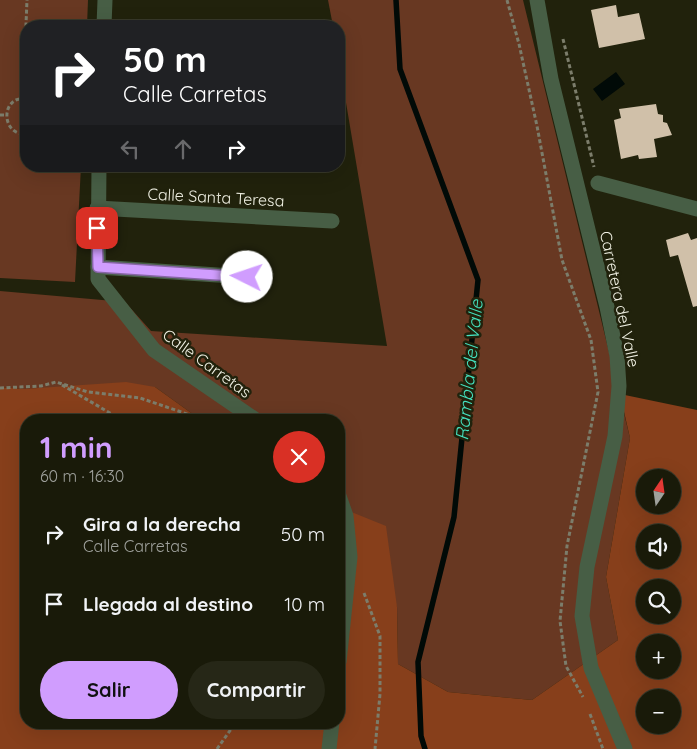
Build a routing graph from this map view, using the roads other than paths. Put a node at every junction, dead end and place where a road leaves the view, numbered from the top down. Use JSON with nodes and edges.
{"nodes":[{"id":1,"x":104,"y":0,"type":"edge"},
{"id":2,"x":537,"y":0,"type":"edge"},
{"id":3,"x":104,"y":20,"type":"edge"},
{"id":4,"x":99,"y":172,"type":"edge"},
{"id":5,"x":598,"y":183,"type":"road end"},
{"id":6,"x":97,"y":208,"type":"junction"},
{"id":7,"x":697,"y":209,"type":"edge"},
{"id":8,"x":332,"y":221,"type":"dead end"},
{"id":9,"x":98,"y":267,"type":"junction"},
{"id":10,"x":247,"y":277,"type":"dead end"},
{"id":11,"x":246,"y":414,"type":"edge"},
{"id":12,"x":345,"y":513,"type":"edge"},
{"id":13,"x":345,"y":605,"type":"edge"},
{"id":14,"x":331,"y":729,"type":"edge"},
{"id":15,"x":329,"y":749,"type":"edge"},
{"id":16,"x":625,"y":749,"type":"edge"}],
"edges":[{"from":1,"to":3,"type":"street"},
{"from":2,"to":16,"type":"street","name":"Carretera del Valle"},
{"from":4,"to":6,"type":"street","name":"Calle Carretas"},
{"from":5,"to":7,"type":"street"},
{"from":6,"to":8,"type":"street","name":"Calle Santa Teresa"},
{"from":6,"to":9,"type":"street","name":"Calle Carretas"},
{"from":9,"to":10,"type":"street"},
{"from":9,"to":11,"type":"street","name":"Calle Carretas"},
{"from":12,"to":13,"type":"street"},
{"from":14,"to":15,"type":"street"}]}
